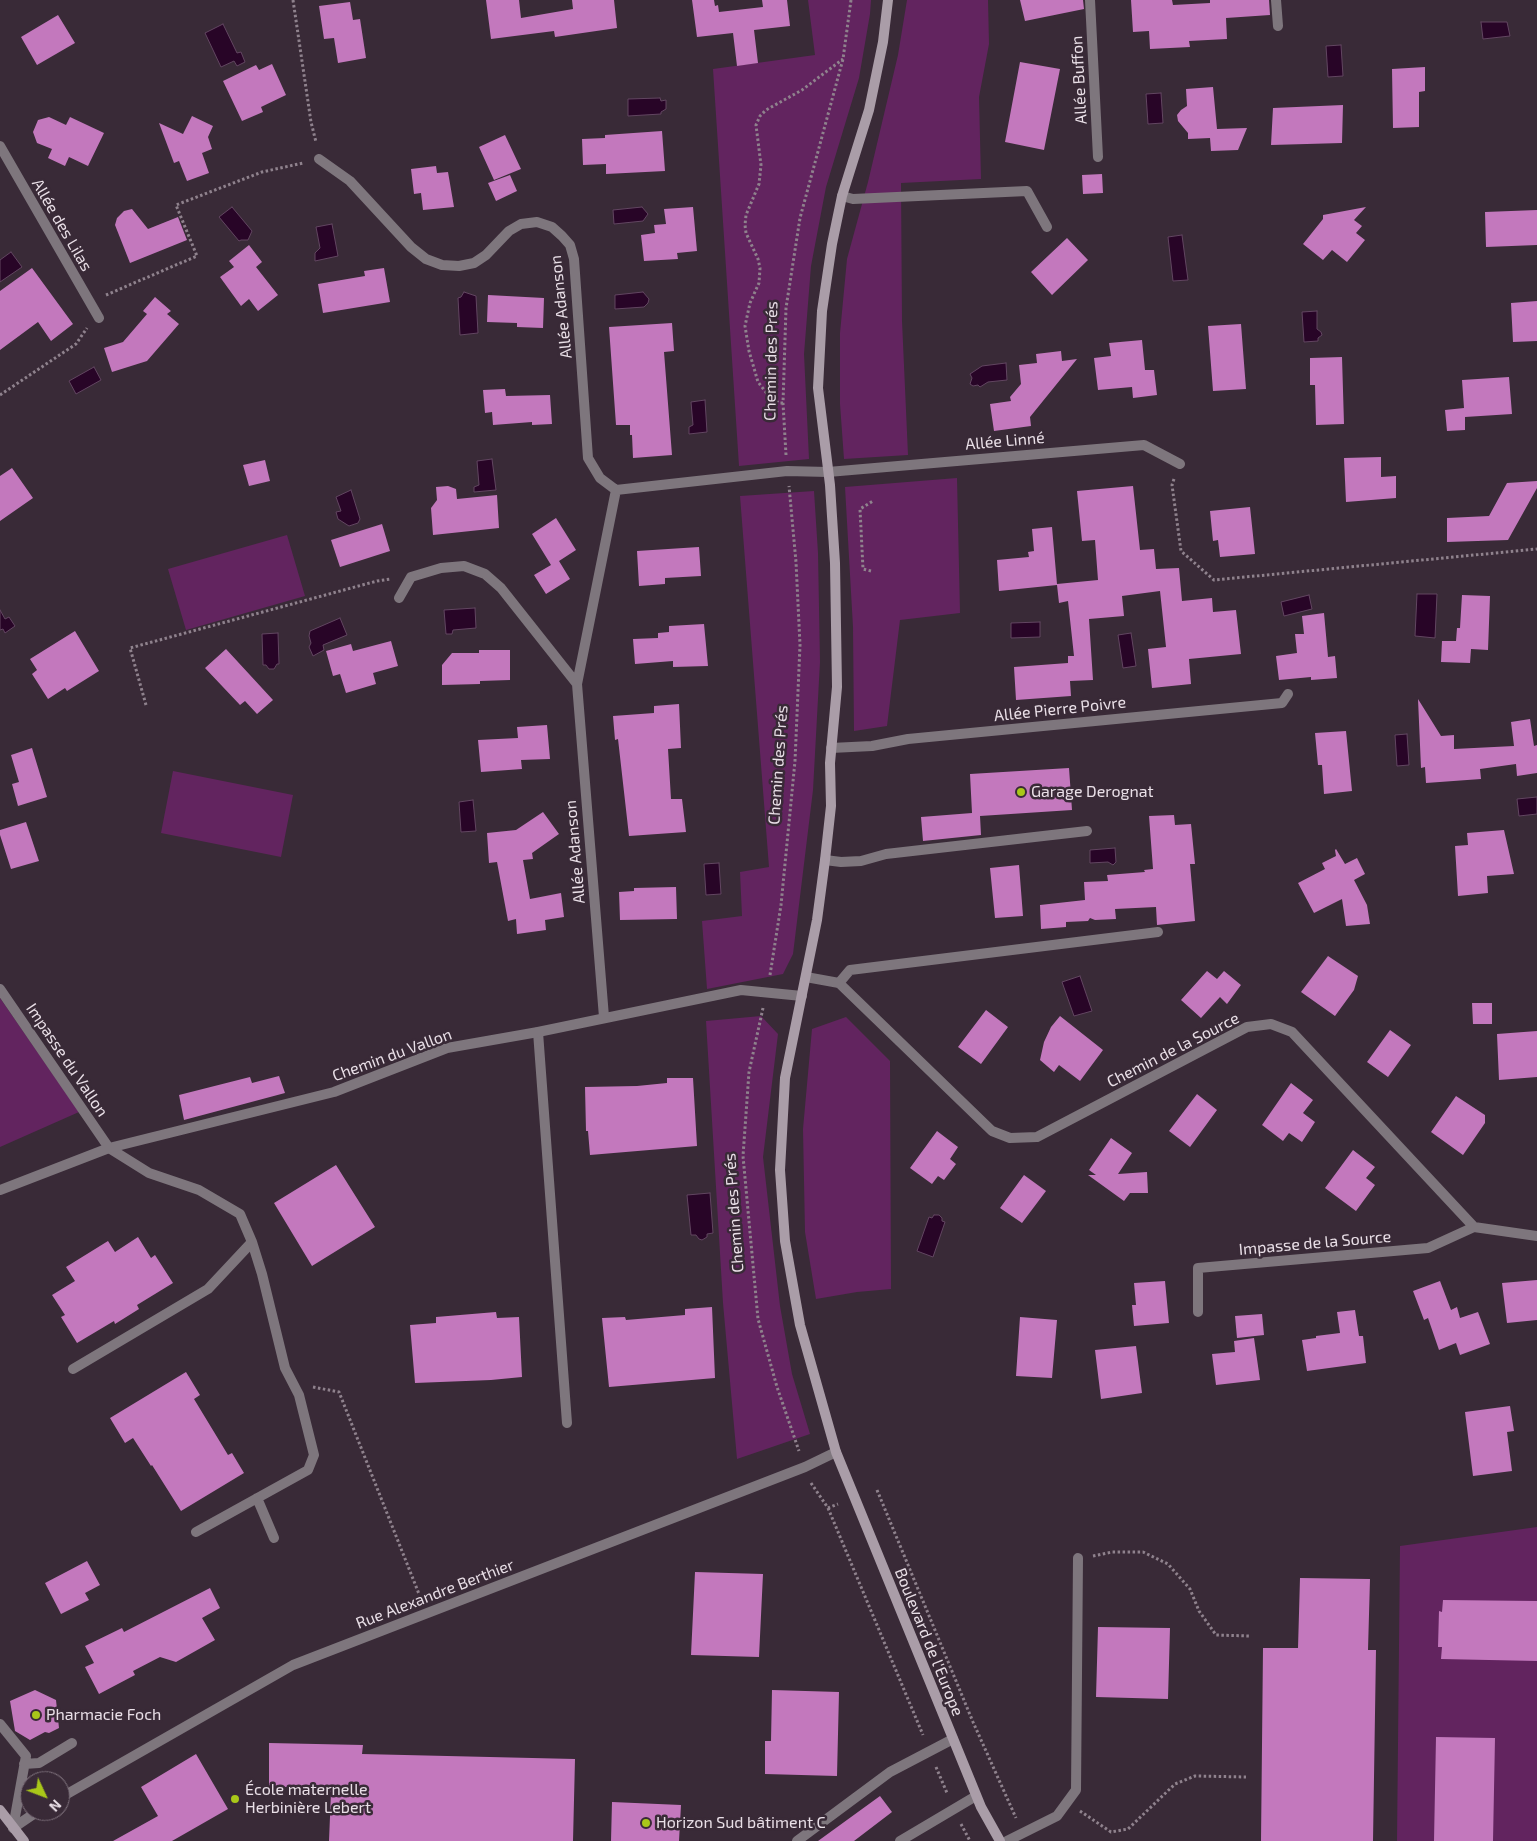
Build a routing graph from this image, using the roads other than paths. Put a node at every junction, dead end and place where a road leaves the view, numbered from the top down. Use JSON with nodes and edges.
{"nodes":[{"id":1,"x":888,"y":0,"type":"edge"},
{"id":2,"x":1090,"y":0,"type":"edge"},
{"id":3,"x":1276,"y":0,"type":"edge"},
{"id":4,"x":1278,"y":26,"type":"dead end"},
{"id":5,"x":0,"y":146,"type":"edge"},
{"id":6,"x":1098,"y":158,"type":"dead end"},
{"id":7,"x":319,"y":159,"type":"road end"},
{"id":8,"x":842,"y":196,"type":"junction"},
{"id":9,"x":1047,"y":227,"type":"dead end"},
{"id":10,"x":99,"y":318,"type":"road end"},
{"id":11,"x":1180,"y":464,"type":"road end"},
{"id":12,"x":828,"y":472,"type":"junction"},
{"id":13,"x":616,"y":490,"type":"junction"},
{"id":14,"x":399,"y":598,"type":"dead end"},
{"id":15,"x":577,"y":684,"type":"junction"},
{"id":16,"x":1288,"y":694,"type":"dead end"},
{"id":17,"x":831,"y":748,"type":"junction"},
{"id":18,"x":1086,"y":831,"type":"dead end"},
{"id":19,"x":825,"y":860,"type":"junction"},
{"id":20,"x":1158,"y":932,"type":"dead end"},
{"id":21,"x":806,"y":978,"type":"junction"},
{"id":22,"x":838,"y":983,"type":"junction"},
{"id":23,"x":0,"y":989,"type":"edge"},
{"id":24,"x":802,"y":996,"type":"junction"},
{"id":25,"x":604,"y":1018,"type":"junction"},
{"id":26,"x":538,"y":1032,"type":"junction"},
{"id":27,"x":109,"y":1148,"type":"junction"},
{"id":28,"x":0,"y":1190,"type":"edge"},
{"id":29,"x":1474,"y":1226,"type":"junction"},
{"id":30,"x":1537,"y":1236,"type":"edge"},
{"id":31,"x":252,"y":1242,"type":"junction"},
{"id":32,"x":1198,"y":1312,"type":"dead end"},
{"id":33,"x":73,"y":1369,"type":"dead end"},
{"id":34,"x":567,"y":1423,"type":"dead end"},
{"id":35,"x":836,"y":1452,"type":"junction"},
{"id":36,"x":257,"y":1498,"type":"junction"},
{"id":37,"x":196,"y":1532,"type":"dead end"},
{"id":38,"x":274,"y":1538,"type":"dead end"},
{"id":39,"x":1078,"y":1558,"type":"road end"},
{"id":40,"x":0,"y":1724,"type":"edge"},
{"id":41,"x":953,"y":1739,"type":"junction"},
{"id":42,"x":72,"y":1743,"type":"dead end"},
{"id":43,"x":24,"y":1764,"type":"junction"},
{"id":44,"x":70,"y":1792,"type":"edge"},
{"id":45,"x":976,"y":1796,"type":"junction"},
{"id":46,"x":0,"y":1810,"type":"edge"},
{"id":47,"x":24,"y":1821,"type":"edge"},
{"id":48,"x":14,"y":1828,"type":"junction"},
{"id":49,"x":24,"y":1841,"type":"edge"},
{"id":50,"x":797,"y":1841,"type":"edge"},
{"id":51,"x":900,"y":1841,"type":"edge"},
{"id":52,"x":1000,"y":1841,"type":"edge"},
{"id":53,"x":1007,"y":1841,"type":"edge"}],
"edges":[{"from":1,"to":8,"type":"street"},
{"from":2,"to":6,"type":"street","name":"Allée Buffon"},
{"from":3,"to":4,"type":"street"},
{"from":5,"to":10,"type":"street","name":"Allée des Lilas"},
{"from":7,"to":13,"type":"street","name":"Allée Adanson"},
{"from":8,"to":9,"type":"street"},
{"from":8,"to":12,"type":"street"},
{"from":11,"to":12,"type":"street","name":"Allée Linné"},
{"from":12,"to":13,"type":"street"},
{"from":12,"to":17,"type":"street"},
{"from":13,"to":15,"type":"street","name":"Allée Adanson"},
{"from":14,"to":15,"type":"street"},
{"from":15,"to":25,"type":"street","name":"Allée Adanson"},
{"from":16,"to":17,"type":"street","name":"Allée Pierre Poivre"},
{"from":17,"to":19,"type":"street"},
{"from":18,"to":19,"type":"street"},
{"from":19,"to":21,"type":"street"},
{"from":20,"to":22,"type":"street"},
{"from":21,"to":22,"type":"street"},
{"from":21,"to":24,"type":"street"},
{"from":22,"to":29,"type":"street","name":"Chemin de la Source"},
{"from":23,"to":27,"type":"street","name":"Impasse du Vallon"},
{"from":24,"to":25,"type":"street","name":"Chemin du Vallon"},
{"from":24,"to":35,"type":"street"},
{"from":25,"to":26,"type":"street","name":"Chemin du Vallon"},
{"from":26,"to":27,"type":"street","name":"Chemin du Vallon"},
{"from":26,"to":34,"type":"street"},
{"from":27,"to":28,"type":"street","name":"Chemin du Vallon"},
{"from":27,"to":31,"type":"street"},
{"from":29,"to":30,"type":"street"},
{"from":29,"to":32,"type":"street","name":"Impasse de la Source"},
{"from":31,"to":33,"type":"street"},
{"from":31,"to":36,"type":"street"},
{"from":35,"to":41,"type":"street","name":"Boulevard de l'Europe"},
{"from":35,"to":44,"type":"street","name":"Rue Alexandre Berthier"},
{"from":36,"to":37,"type":"street"},
{"from":36,"to":38,"type":"street"},
{"from":39,"to":53,"type":"street"},
{"from":40,"to":43,"type":"street"},
{"from":41,"to":45,"type":"street","name":"Boulevard de l'Europe"},
{"from":41,"to":50,"type":"street"},
{"from":42,"to":43,"type":"street"},
{"from":43,"to":48,"type":"street"},
{"from":45,"to":51,"type":"street"},
{"from":45,"to":52,"type":"street","name":"Boulevard de l'Europe"},
{"from":46,"to":48,"type":"street"},
{"from":47,"to":48,"type":"street"},
{"from":48,"to":49,"type":"street"}]}
